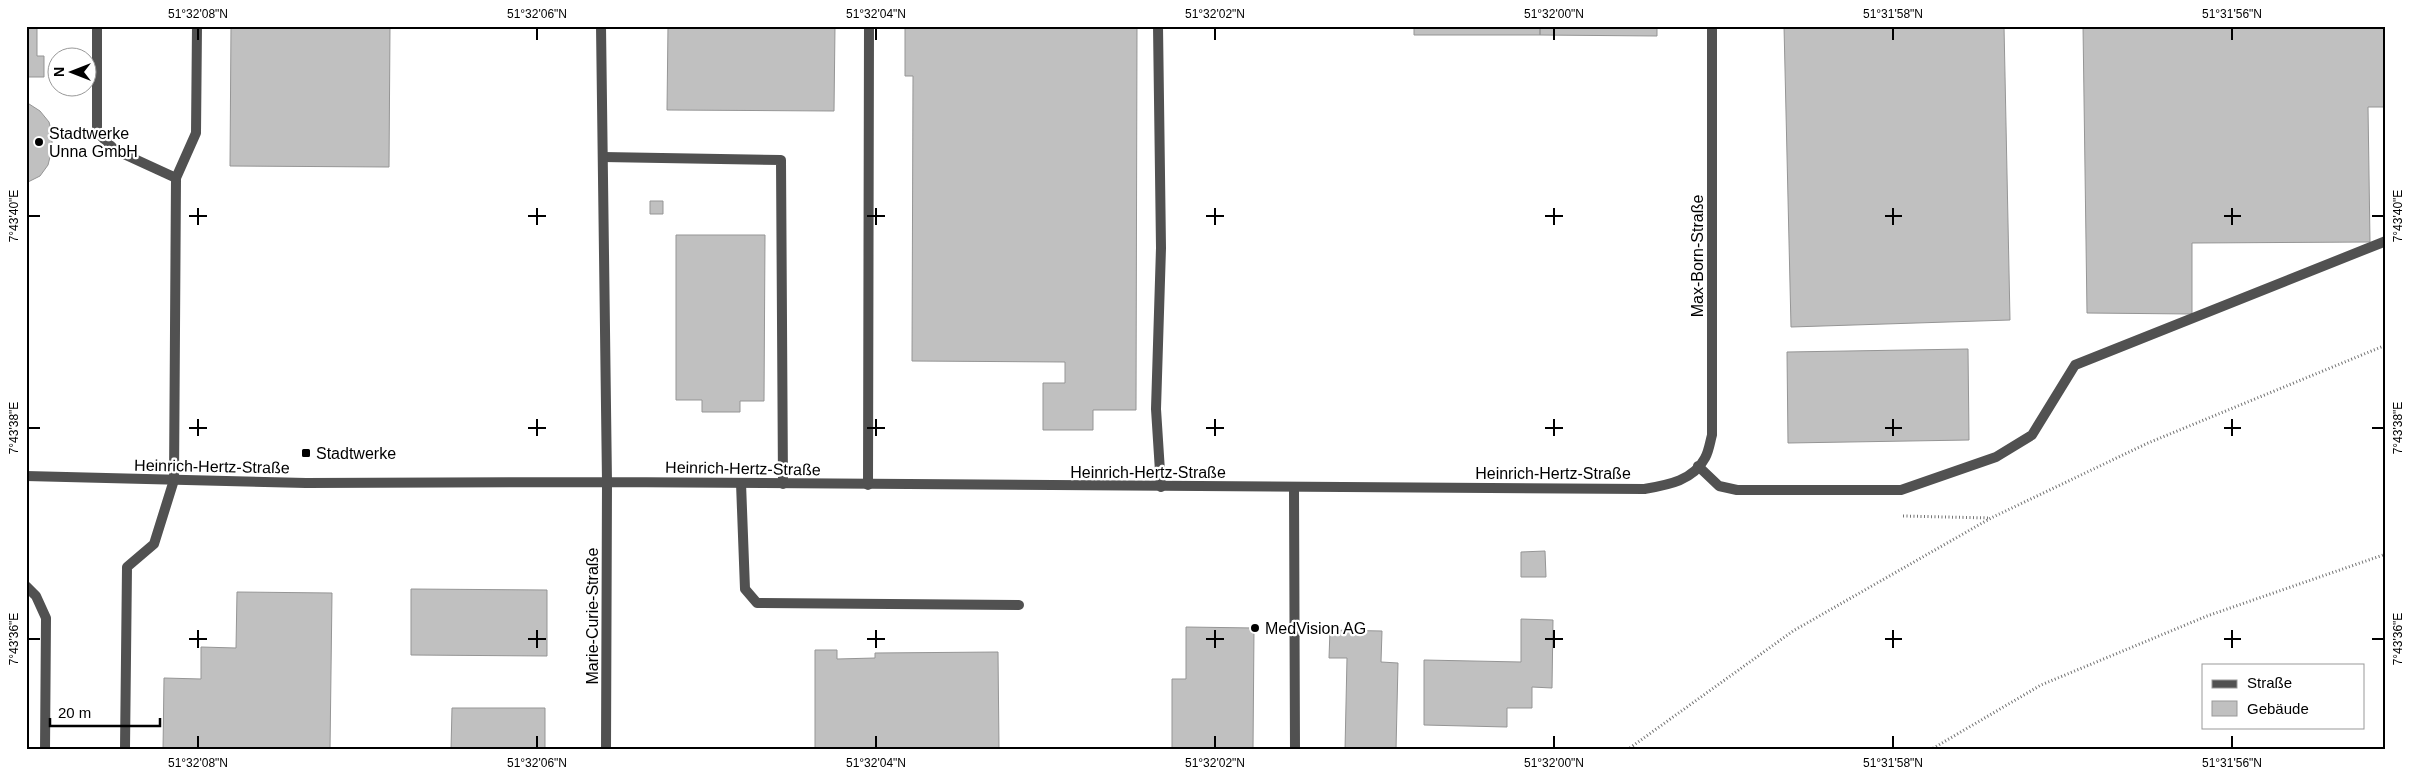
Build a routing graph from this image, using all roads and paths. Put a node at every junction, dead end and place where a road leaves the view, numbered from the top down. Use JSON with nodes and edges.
{"nodes":[{"id":1,"x":97,"y":26,"type":"edge"},
{"id":2,"x":197,"y":26,"type":"edge"},
{"id":3,"x":601,"y":26,"type":"edge"},
{"id":4,"x":869,"y":26,"type":"edge"},
{"id":5,"x":1158,"y":26,"type":"edge"},
{"id":6,"x":1712,"y":26,"type":"edge"},
{"id":7,"x":603,"y":157,"type":"junction"},
{"id":8,"x":176,"y":178,"type":"junction"},
{"id":9,"x":2386,"y":241,"type":"edge"},
{"id":10,"x":2386,"y":345,"type":"edge"},
{"id":11,"x":1698,"y":466,"type":"junction"},
{"id":12,"x":26,"y":476,"type":"edge"},
{"id":13,"x":1688,"y":476,"type":"joint"},
{"id":14,"x":174,"y":480,"type":"junction"},
{"id":15,"x":607,"y":482,"type":"junction"},
{"id":16,"x":741,"y":483,"type":"junction"},
{"id":17,"x":783,"y":484,"type":"junction"},
{"id":18,"x":868,"y":484,"type":"junction"},
{"id":19,"x":1161,"y":487,"type":"junction"},
{"id":20,"x":1294,"y":488,"type":"junction"},
{"id":21,"x":2386,"y":554,"type":"edge"},
{"id":22,"x":26,"y":586,"type":"edge"},
{"id":23,"x":1019,"y":605,"type":"dead end"},
{"id":24,"x":125,"y":748,"type":"dead end"},
{"id":25,"x":45,"y":750,"type":"edge"},
{"id":26,"x":606,"y":750,"type":"edge"},
{"id":27,"x":1296,"y":750,"type":"edge"},
{"id":28,"x":1626,"y":750,"type":"edge"},
{"id":29,"x":1930,"y":750,"type":"edge"}],
"edges":[{"from":1,"to":8,"type":"street"},
{"from":2,"to":8,"type":"street"},
{"from":3,"to":7,"type":"street"},
{"from":4,"to":18,"type":"street"},
{"from":5,"to":19,"type":"street"},
{"from":6,"to":11,"type":"street","name":"Max-Born-Straße"},
{"from":7,"to":15,"type":"street"},
{"from":7,"to":17,"type":"street"},
{"from":8,"to":14,"type":"street"},
{"from":9,"to":11,"type":"street"},
{"from":10,"to":28,"type":"path"},
{"from":11,"to":13,"type":"street","name":"Max-Born-Straße"},
{"from":12,"to":14,"type":"street","name":"Heinrich-Hertz-Straße"},
{"from":13,"to":20,"type":"street","name":"Heinrich-Hertz-Straße"},
{"from":14,"to":15,"type":"street","name":"Heinrich-Hertz-Straße"},
{"from":14,"to":24,"type":"street"},
{"from":15,"to":16,"type":"street","name":"Heinrich-Hertz-Straße"},
{"from":15,"to":26,"type":"street","name":"Marie-Curie-Straße"},
{"from":16,"to":17,"type":"street","name":"Heinrich-Hertz-Straße"},
{"from":16,"to":23,"type":"street"},
{"from":17,"to":18,"type":"street","name":"Heinrich-Hertz-Straße"},
{"from":18,"to":19,"type":"street","name":"Heinrich-Hertz-Straße"},
{"from":19,"to":20,"type":"street","name":"Heinrich-Hertz-Straße"},
{"from":20,"to":27,"type":"street"},
{"from":21,"to":29,"type":"path"},
{"from":22,"to":25,"type":"street"}]}
